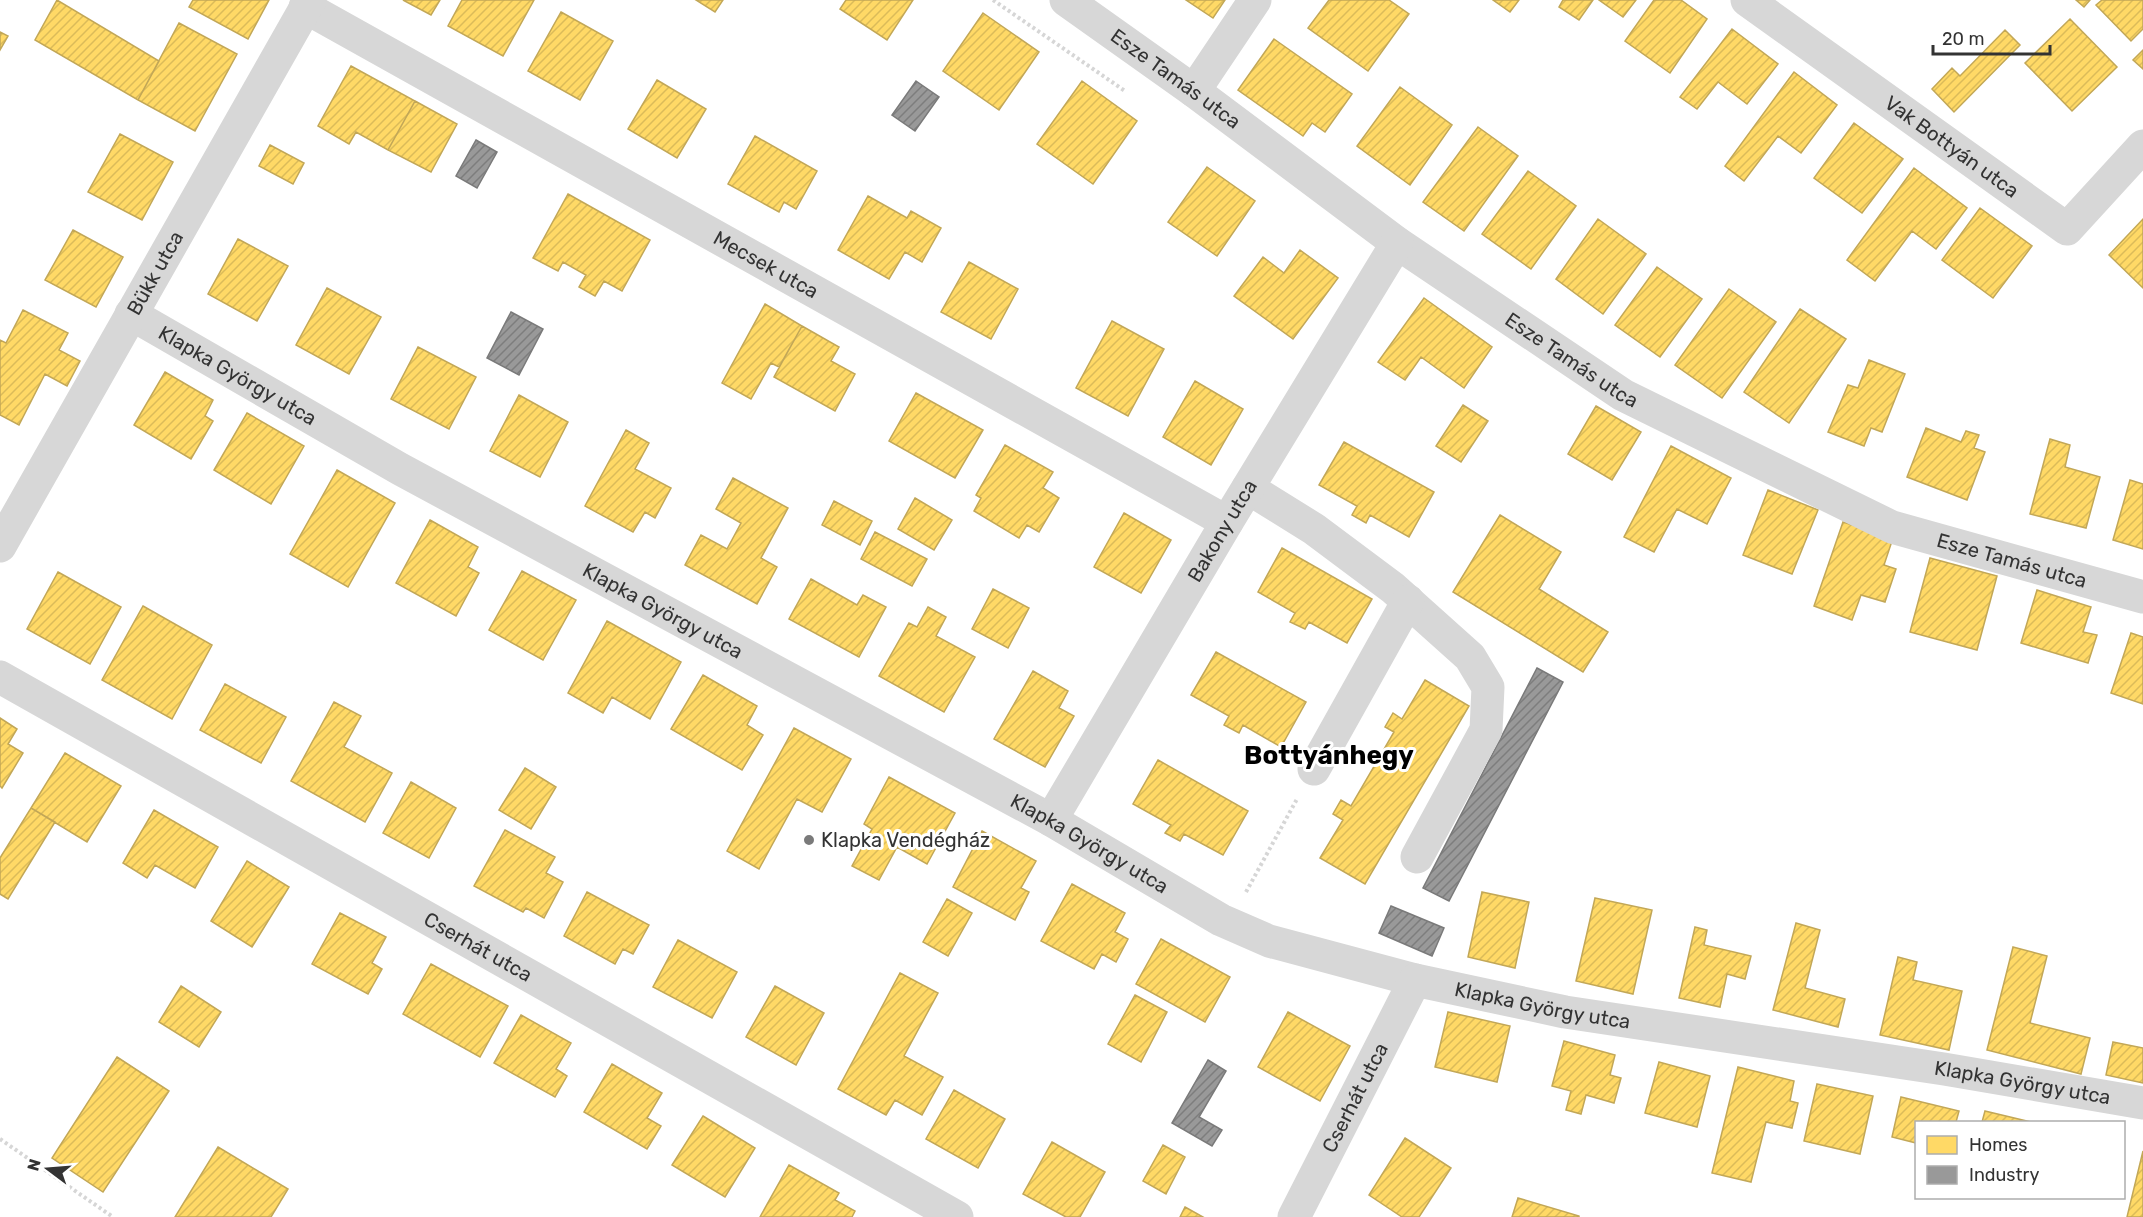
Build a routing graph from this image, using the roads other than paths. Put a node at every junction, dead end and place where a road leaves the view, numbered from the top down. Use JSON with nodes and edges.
{"nodes":[{"id":1,"x":1066,"y":0,"type":"edge"},
{"id":2,"x":1255,"y":0,"type":"edge"},
{"id":3,"x":1747,"y":0,"type":"edge"},
{"id":4,"x":308,"y":4,"type":"edge"},
{"id":5,"x":1194,"y":91,"type":"junction"},
{"id":6,"x":2143,"y":146,"type":"edge"},
{"id":7,"x":1397,"y":243,"type":"junction"},
{"id":8,"x":131,"y":314,"type":"junction"},
{"id":9,"x":1248,"y":488,"type":"junction"},
{"id":10,"x":1227,"y":522,"type":"junction"},
{"id":11,"x":0,"y":546,"type":"edge"},
{"id":12,"x":2143,"y":597,"type":"edge"},
{"id":13,"x":1408,"y":601,"type":"junction"},
{"id":14,"x":0,"y":677,"type":"edge"},
{"id":15,"x":1314,"y":769,"type":"road end"},
{"id":16,"x":1052,"y":820,"type":"junction"},
{"id":17,"x":1417,"y":857,"type":"dead end"},
{"id":18,"x":1415,"y":980,"type":"junction"},
{"id":19,"x":2143,"y":1103,"type":"edge"},
{"id":20,"x":957,"y":1217,"type":"edge"},
{"id":21,"x":1294,"y":1217,"type":"edge"}],
"edges":[{"from":1,"to":5,"type":"street","name":"Esze Tamás utca"},
{"from":2,"to":5,"type":"street"},
{"from":3,"to":6,"type":"street","name":"Vak Bottyán utca"},
{"from":4,"to":8,"type":"street","name":"Bükk utca"},
{"from":4,"to":10,"type":"street","name":"Mecsek utca"},
{"from":5,"to":7,"type":"street","name":"Esze Tamás utca"},
{"from":7,"to":9,"type":"street","name":"Bakony utca"},
{"from":7,"to":12,"type":"street","name":"Esze Tamás utca"},
{"from":8,"to":11,"type":"street","name":"Bükk utca"},
{"from":8,"to":16,"type":"street","name":"Klapka György utca"},
{"from":9,"to":10,"type":"street","name":"Bakony utca"},
{"from":9,"to":13,"type":"street"},
{"from":10,"to":16,"type":"street","name":"Bakony utca"},
{"from":13,"to":15,"type":"street"},
{"from":13,"to":17,"type":"street"},
{"from":14,"to":20,"type":"street","name":"Cserhát utca"},
{"from":16,"to":18,"type":"street","name":"Klapka György utca"},
{"from":18,"to":19,"type":"street","name":"Klapka György utca"},
{"from":18,"to":21,"type":"street","name":"Cserhát utca"}]}
